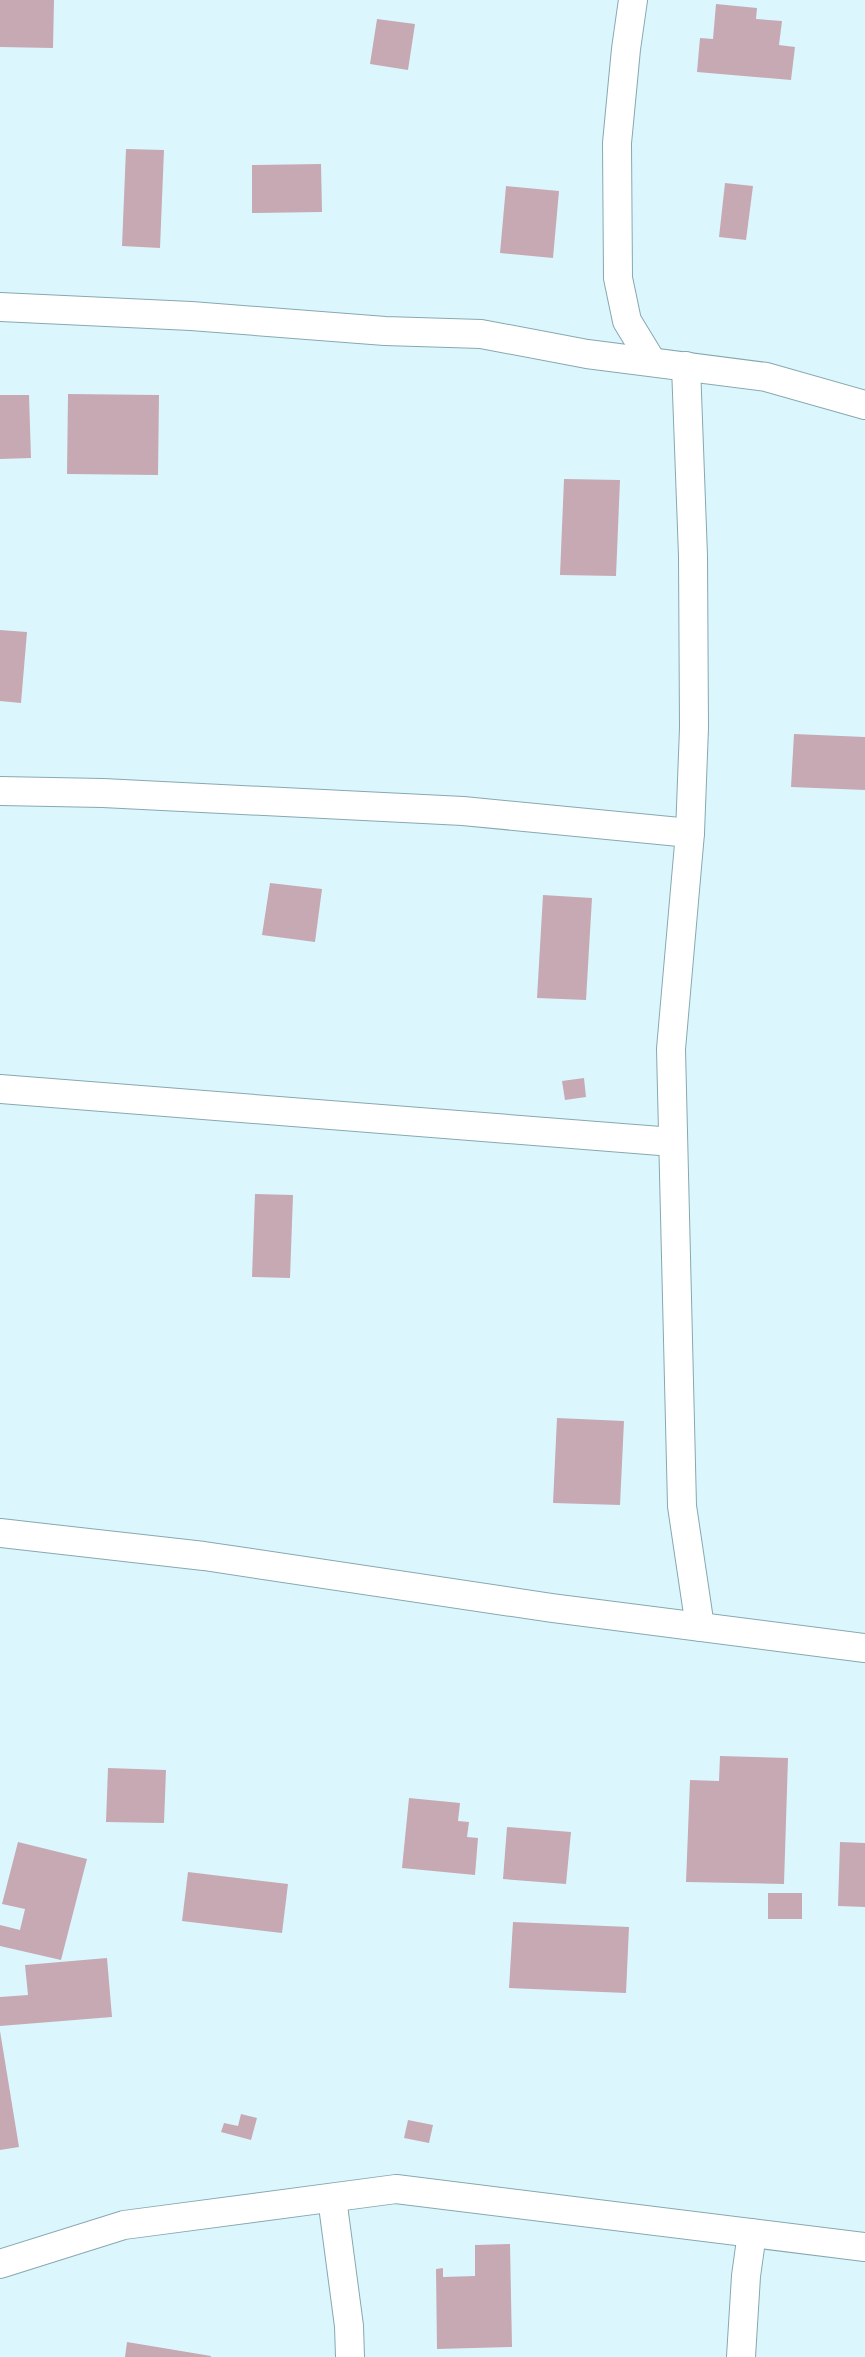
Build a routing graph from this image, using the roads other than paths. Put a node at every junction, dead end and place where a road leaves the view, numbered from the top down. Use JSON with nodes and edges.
{"nodes":[{"id":1,"x":633,"y":0,"type":"edge"},
{"id":2,"x":0,"y":307,"type":"edge"},
{"id":3,"x":652,"y":362,"type":"junction"},
{"id":4,"x":686,"y":366,"type":"junction"},
{"id":5,"x":865,"y":405,"type":"edge"},
{"id":6,"x":0,"y":791,"type":"edge"},
{"id":7,"x":690,"y":834,"type":"junction"},
{"id":8,"x":0,"y":1089,"type":"edge"},
{"id":9,"x":673,"y":1142,"type":"junction"},
{"id":10,"x":0,"y":1533,"type":"edge"},
{"id":11,"x":700,"y":1627,"type":"junction"},
{"id":12,"x":865,"y":1648,"type":"edge"},
{"id":13,"x":332,"y":2198,"type":"junction"},
{"id":14,"x":752,"y":2233,"type":"junction"},
{"id":15,"x":865,"y":2247,"type":"edge"},
{"id":16,"x":0,"y":2264,"type":"edge"},
{"id":17,"x":350,"y":2357,"type":"edge"},
{"id":18,"x":741,"y":2357,"type":"edge"}],
"edges":[{"from":1,"to":3,"type":"street"},
{"from":2,"to":3,"type":"street"},
{"from":3,"to":4,"type":"street"},
{"from":4,"to":5,"type":"street"},
{"from":4,"to":7,"type":"street"},
{"from":6,"to":7,"type":"street"},
{"from":7,"to":9,"type":"street"},
{"from":8,"to":9,"type":"street"},
{"from":9,"to":11,"type":"street"},
{"from":10,"to":11,"type":"street"},
{"from":11,"to":12,"type":"street"},
{"from":13,"to":14,"type":"street"},
{"from":13,"to":16,"type":"street"},
{"from":13,"to":17,"type":"street"},
{"from":14,"to":15,"type":"street"},
{"from":14,"to":18,"type":"street"}]}
